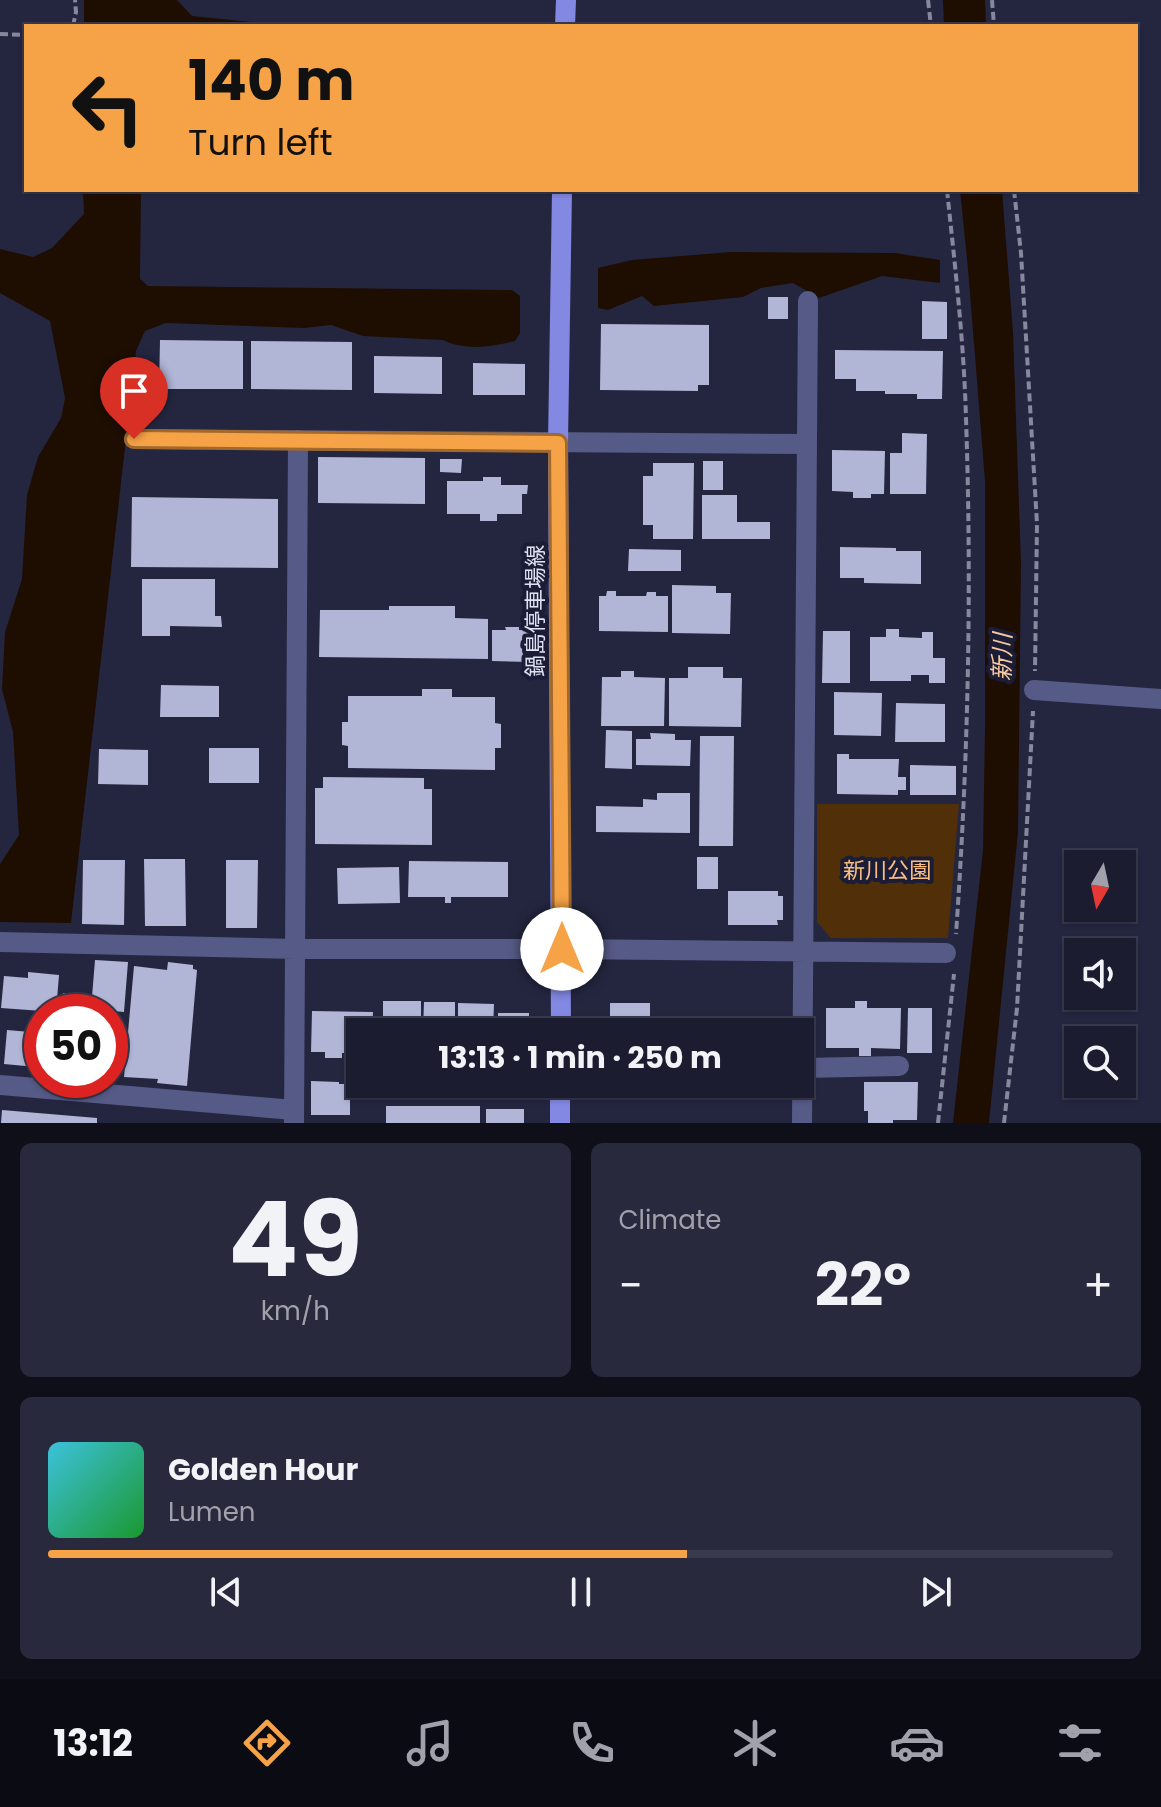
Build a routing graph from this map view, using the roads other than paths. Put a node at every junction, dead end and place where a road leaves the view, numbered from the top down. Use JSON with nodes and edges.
{"nodes":[{"id":1,"x":566,"y":0,"type":"edge"},
{"id":2,"x":565,"y":24,"type":"edge"},
{"id":3,"x":562,"y":192,"type":"edge"},
{"id":4,"x":808,"y":301,"type":"dead end"},
{"id":5,"x":134,"y":439,"type":"dead end"},
{"id":6,"x":298,"y":440,"type":"junction"},
{"id":7,"x":558,"y":443,"type":"junction"},
{"id":8,"x":807,"y":444,"type":"junction"},
{"id":9,"x":1034,"y":690,"type":"road end"},
{"id":10,"x":1161,"y":699,"type":"edge"},
{"id":11,"x":0,"y":942,"type":"edge"},
{"id":12,"x":295,"y":949,"type":"junction"},
{"id":13,"x":562,"y":949,"type":"junction"},
{"id":14,"x":804,"y":952,"type":"junction"},
{"id":15,"x":952,"y":952,"type":"road end"},
{"id":16,"x":561,"y":1018,"type":"edge"},
{"id":17,"x":803,"y":1018,"type":"edge"},
{"id":18,"x":899,"y":1066,"type":"dead end"},
{"id":19,"x":814,"y":1068,"type":"edge"},
{"id":20,"x":0,"y":1085,"type":"edge"},
{"id":21,"x":560,"y":1098,"type":"edge"},
{"id":22,"x":802,"y":1098,"type":"edge"},
{"id":23,"x":294,"y":1117,"type":"edge"},
{"id":24,"x":560,"y":1123,"type":"edge"},
{"id":25,"x":802,"y":1123,"type":"edge"}],
"edges":[{"from":1,"to":2,"type":"main road"},
{"from":3,"to":7,"type":"main road","name":"鍋島停車場線"},
{"from":4,"to":8,"type":"street"},
{"from":5,"to":6,"type":"street"},
{"from":6,"to":7,"type":"street"},
{"from":6,"to":12,"type":"street"},
{"from":7,"to":8,"type":"street"},
{"from":7,"to":13,"type":"main road","name":"鍋島停車場線"},
{"from":8,"to":14,"type":"street"},
{"from":9,"to":10,"type":"street"},
{"from":11,"to":12,"type":"street"},
{"from":12,"to":13,"type":"street"},
{"from":12,"to":23,"type":"street"},
{"from":13,"to":14,"type":"street"},
{"from":13,"to":16,"type":"main road","name":"鍋島停車場線"},
{"from":14,"to":15,"type":"street"},
{"from":14,"to":17,"type":"street"},
{"from":18,"to":19,"type":"street"},
{"from":20,"to":23,"type":"street"},
{"from":21,"to":24,"type":"main road"},
{"from":22,"to":25,"type":"street"}]}
